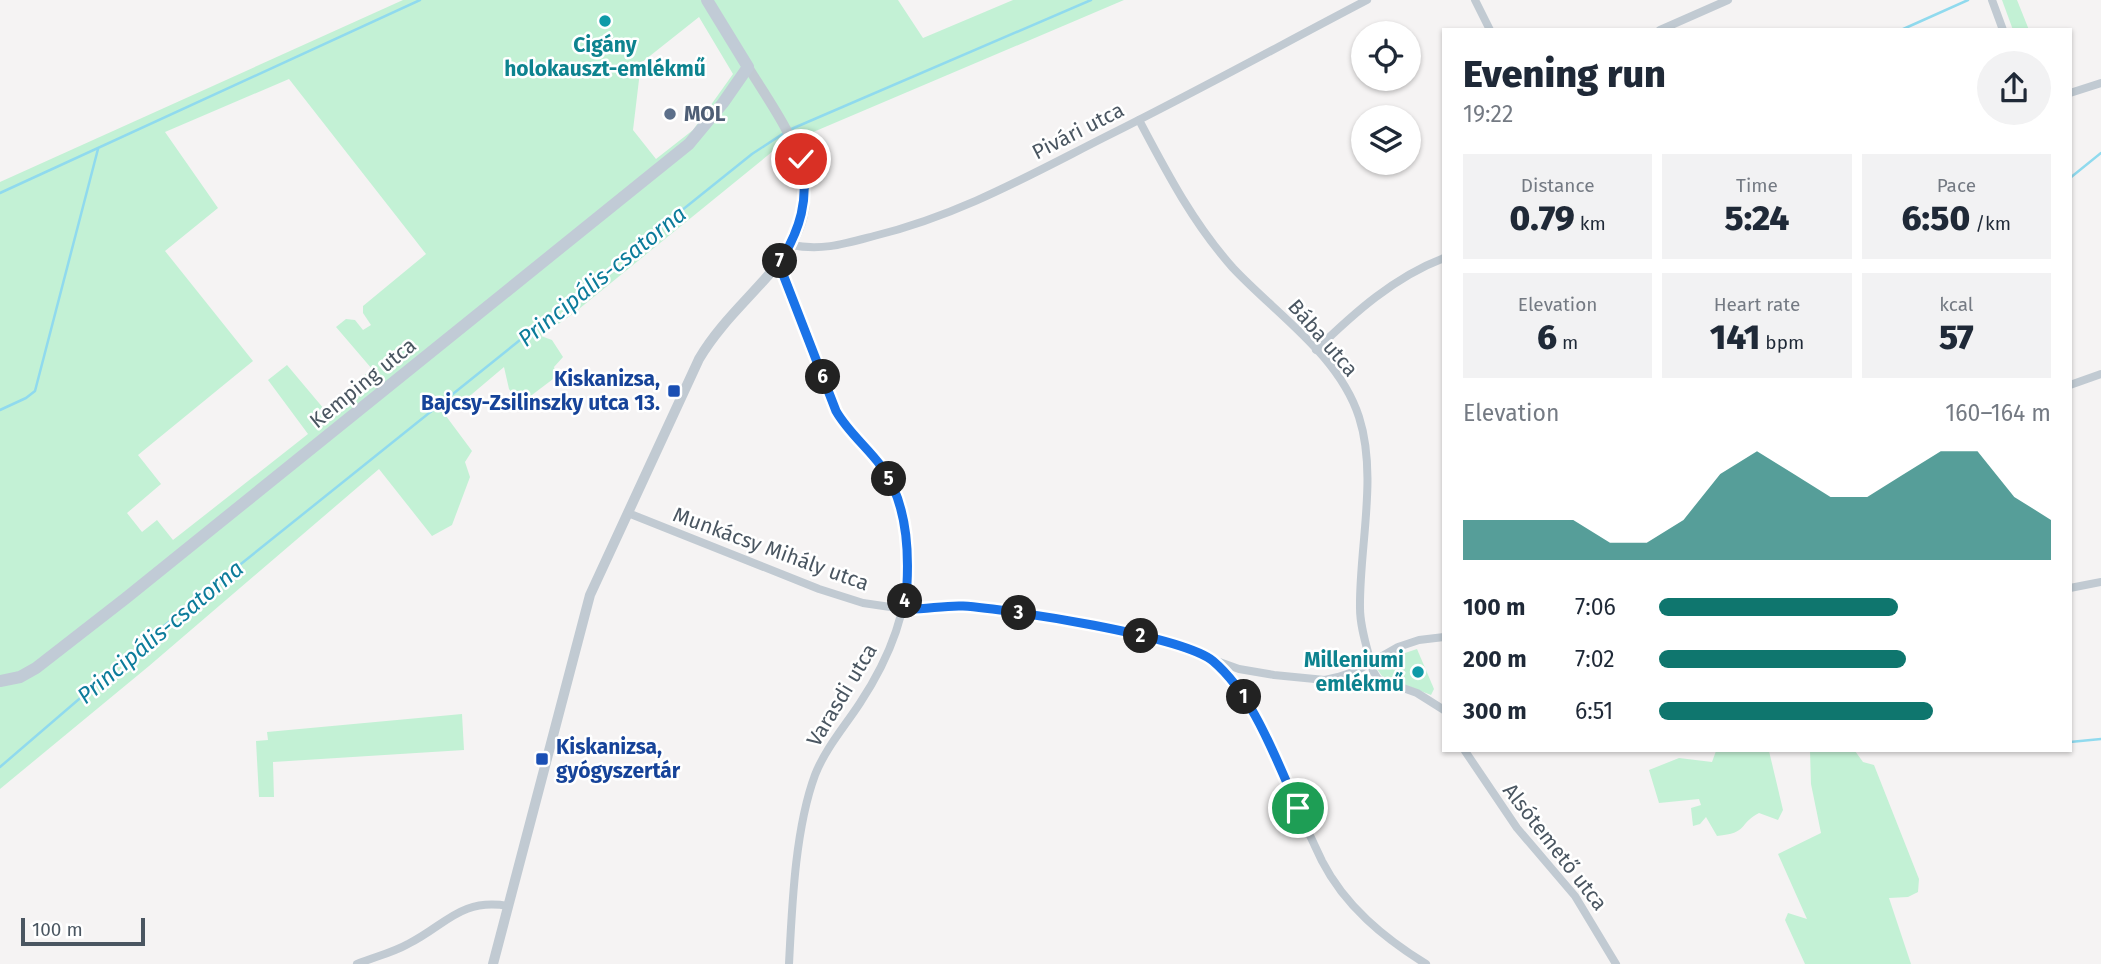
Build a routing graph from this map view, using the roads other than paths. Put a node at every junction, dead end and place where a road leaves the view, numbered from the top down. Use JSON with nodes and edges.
{"nodes":[{"id":1,"x":707,"y":0,"type":"edge"},
{"id":2,"x":1367,"y":0,"type":"edge"},
{"id":3,"x":1475,"y":0,"type":"edge"},
{"id":4,"x":1728,"y":0,"type":"edge"},
{"id":5,"x":1994,"y":1,"type":"edge"},
{"id":6,"x":1489,"y":28,"type":"edge"},
{"id":7,"x":1665,"y":28,"type":"edge"},
{"id":8,"x":2002,"y":28,"type":"edge"},
{"id":9,"x":748,"y":67,"type":"junction"},
{"id":10,"x":2101,"y":83,"type":"edge"},
{"id":11,"x":2072,"y":92,"type":"edge"},
{"id":12,"x":1139,"y":120,"type":"junction"},
{"id":13,"x":791,"y":245,"type":"junction"},
{"id":14,"x":1442,"y":259,"type":"edge"},
{"id":15,"x":779,"y":264,"type":"junction"},
{"id":16,"x":1316,"y":350,"type":"junction"},
{"id":17,"x":2101,"y":374,"type":"edge"},
{"id":18,"x":2072,"y":384,"type":"edge"},
{"id":19,"x":628,"y":513,"type":"junction"},
{"id":20,"x":2101,"y":582,"type":"edge"},
{"id":21,"x":2072,"y":588,"type":"edge"},
{"id":22,"x":905,"y":609,"type":"junction"},
{"id":23,"x":1442,"y":637,"type":"edge"},
{"id":24,"x":1211,"y":659,"type":"junction"},
{"id":25,"x":1370,"y":661,"type":"junction"},
{"id":26,"x":1325,"y":680,"type":"junction"},
{"id":27,"x":0,"y":681,"type":"edge"},
{"id":28,"x":1386,"y":683,"type":"junction"},
{"id":29,"x":1442,"y":710,"type":"edge"},
{"id":30,"x":1466,"y":752,"type":"edge"},
{"id":31,"x":508,"y":906,"type":"junction"},
{"id":32,"x":357,"y":964,"type":"edge"},
{"id":33,"x":493,"y":964,"type":"edge"},
{"id":34,"x":789,"y":964,"type":"edge"},
{"id":35,"x":1426,"y":964,"type":"edge"},
{"id":36,"x":1616,"y":964,"type":"edge"}],
"edges":[{"from":1,"to":9,"type":"main road"},
{"from":2,"to":12,"type":"street","name":"Pivári utca"},
{"from":3,"to":6,"type":"street"},
{"from":4,"to":7,"type":"street"},
{"from":5,"to":8,"type":"street"},
{"from":9,"to":13,"type":"street"},
{"from":9,"to":27,"type":"main road","name":"Kemping utca"},
{"from":10,"to":11,"type":"street"},
{"from":12,"to":13,"type":"street","name":"Pivári utca"},
{"from":12,"to":16,"type":"street","name":"Bába utca"},
{"from":13,"to":15,"type":"street"},
{"from":14,"to":16,"type":"street"},
{"from":15,"to":19,"type":"street"},
{"from":15,"to":22,"type":"street","name":"Varasdi utca"},
{"from":16,"to":25,"type":"street","name":"Bába utca"},
{"from":17,"to":18,"type":"street"},
{"from":19,"to":22,"type":"street","name":"Munkácsy Mihály utca"},
{"from":19,"to":31,"type":"street"},
{"from":20,"to":21,"type":"street"},
{"from":22,"to":24,"type":"street","name":"Munkácsy Mihály utca"},
{"from":22,"to":34,"type":"street","name":"Varasdi utca"},
{"from":23,"to":25,"type":"street"},
{"from":24,"to":26,"type":"street","name":"Munkácsy Mihály utca"},
{"from":24,"to":35,"type":"street"},
{"from":25,"to":26,"type":"street"},
{"from":25,"to":28,"type":"street"},
{"from":26,"to":28,"type":"street","name":"Munkácsy Mihály utca"},
{"from":28,"to":29,"type":"street","name":"Munkácsy Mihály utca"},
{"from":30,"to":36,"type":"street","name":"Alsótemető utca"},
{"from":31,"to":32,"type":"street"},
{"from":31,"to":33,"type":"street"}]}
